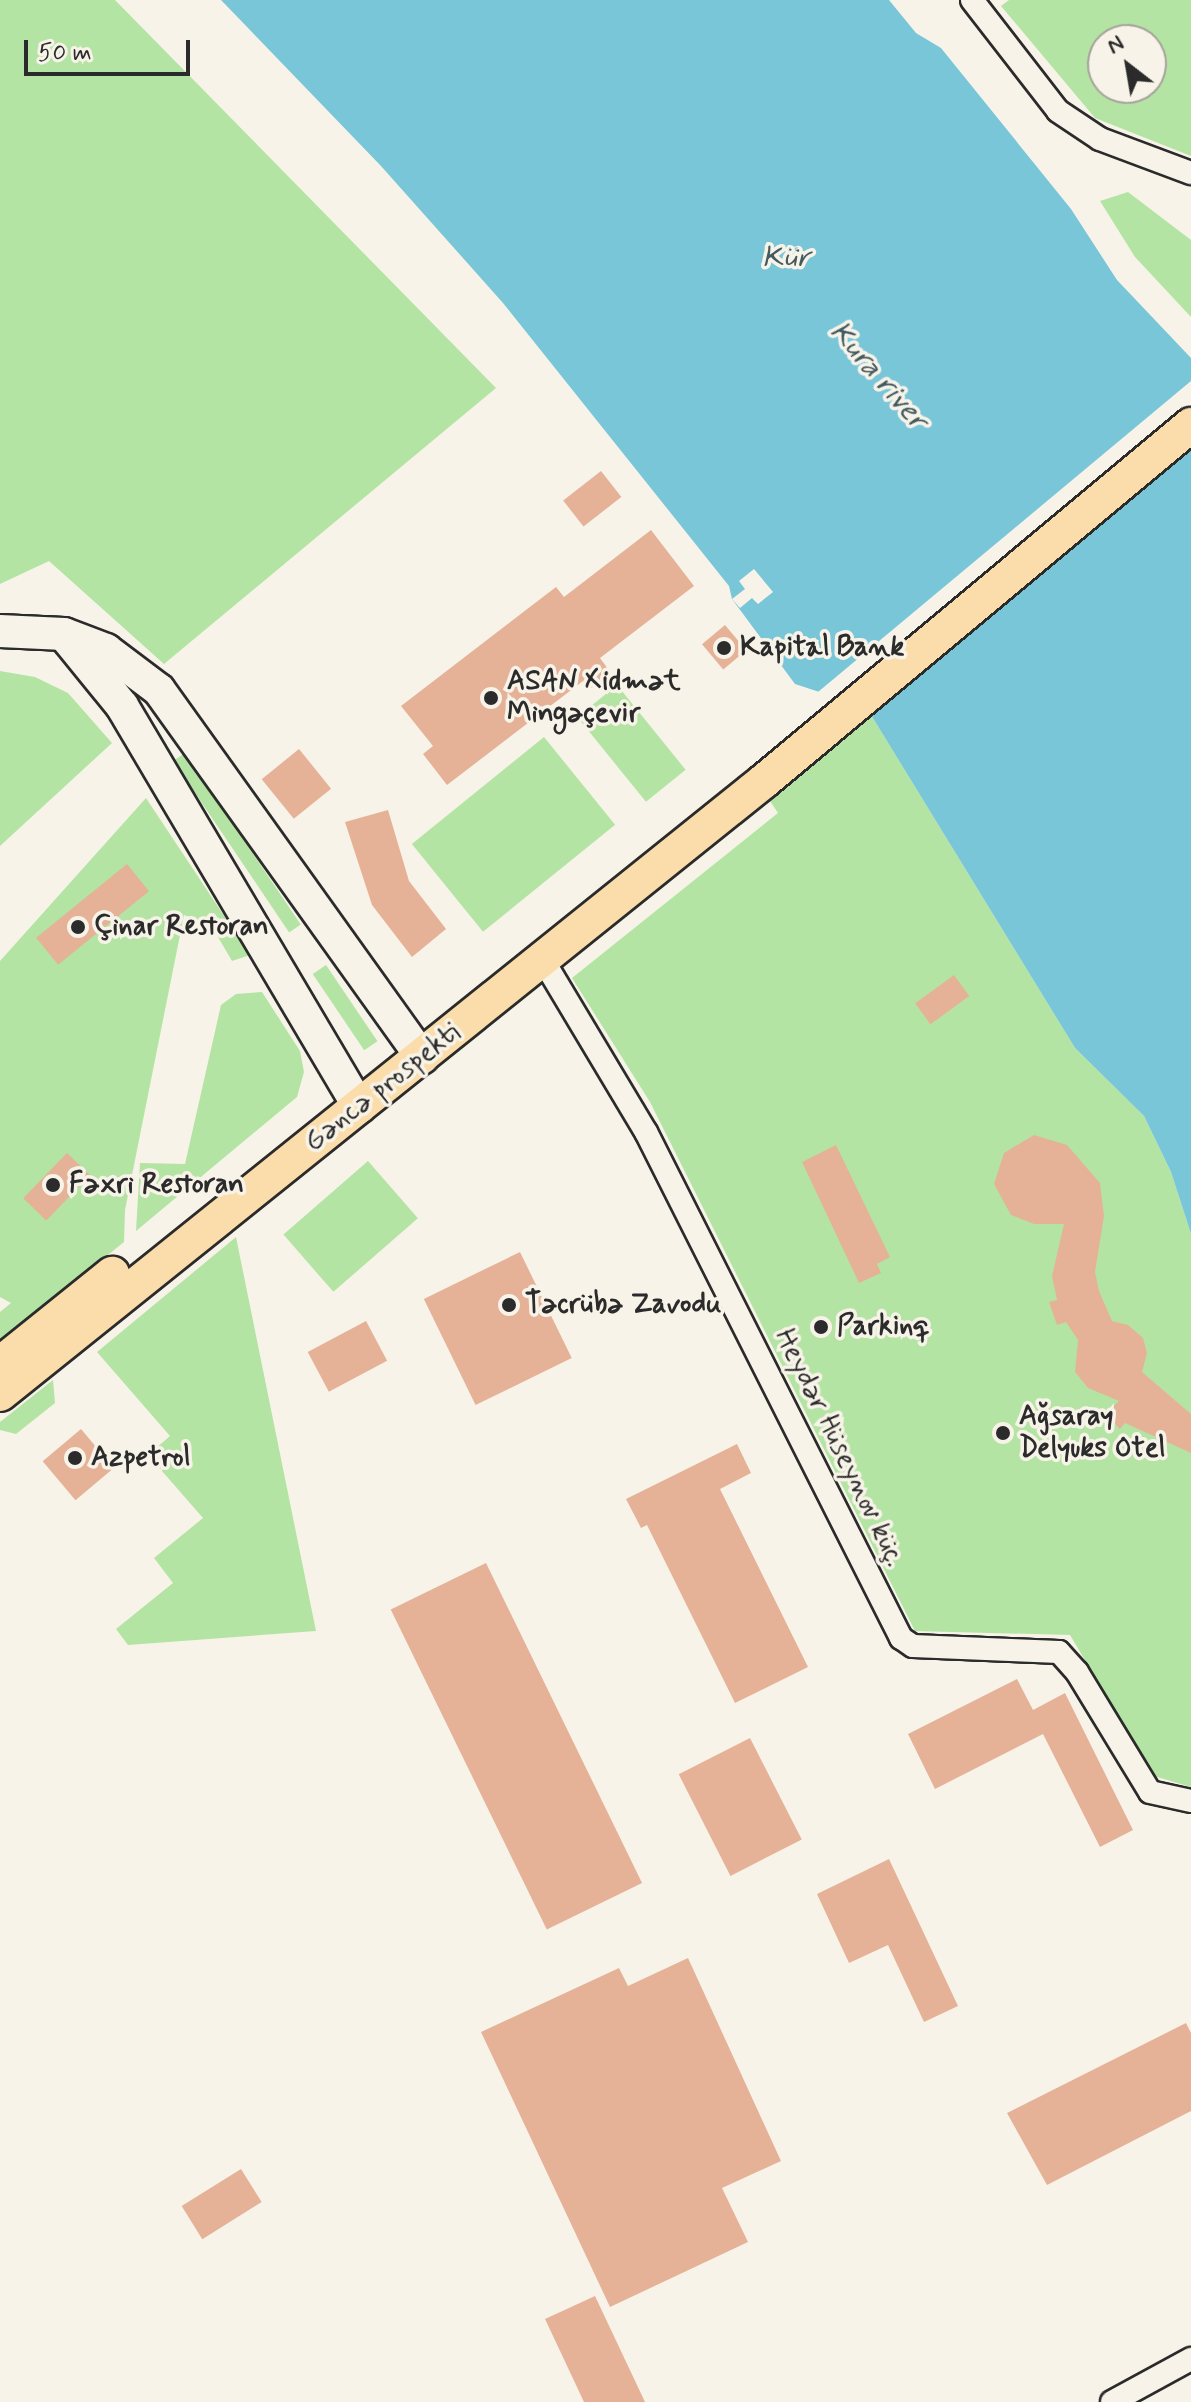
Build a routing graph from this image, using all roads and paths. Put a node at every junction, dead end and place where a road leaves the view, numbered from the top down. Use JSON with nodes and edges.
{"nodes":[{"id":1,"x":972,"y":0,"type":"edge"},
{"id":2,"x":1191,"y":173,"type":"edge"},
{"id":3,"x":1191,"y":401,"type":"edge"},
{"id":4,"x":1191,"y":425,"type":"edge"},
{"id":5,"x":0,"y":631,"type":"edge"},
{"id":6,"x":64,"y":634,"type":"junction"},
{"id":7,"x":757,"y":772,"type":"junction"},
{"id":8,"x":543,"y":960,"type":"junction"},
{"id":9,"x":415,"y":1048,"type":"junction"},
{"id":10,"x":354,"y":1097,"type":"junction"},
{"id":11,"x":0,"y":1364,"type":"edge"},
{"id":12,"x":0,"y":1394,"type":"edge"},
{"id":13,"x":1191,"y":1801,"type":"edge"},
{"id":14,"x":1191,"y":2359,"type":"edge"},
{"id":15,"x":1112,"y":2402,"type":"edge"}],
"edges":[{"from":1,"to":2,"type":"street"},
{"from":3,"to":7,"type":"main road"},
{"from":4,"to":7,"type":"main road"},
{"from":5,"to":6,"type":"main road"},
{"from":6,"to":9,"type":"main road"},
{"from":6,"to":10,"type":"main road"},
{"from":7,"to":8,"type":"main road","name":"Gəncə prospekti"},
{"from":7,"to":9,"type":"main road","name":"Gəncə prospekti"},
{"from":8,"to":9,"type":"main road","name":"Gəncə prospekti"},
{"from":8,"to":13,"type":"street","name":"Heydər Hüseynov küç."},
{"from":9,"to":10,"type":"main road","name":"Gəncə prospekti"},
{"from":10,"to":11,"type":"main road","name":"Gəncə prospekti"},
{"from":10,"to":12,"type":"main road","name":"Gəncə prospekti"},
{"from":14,"to":15,"type":"street"}]}
